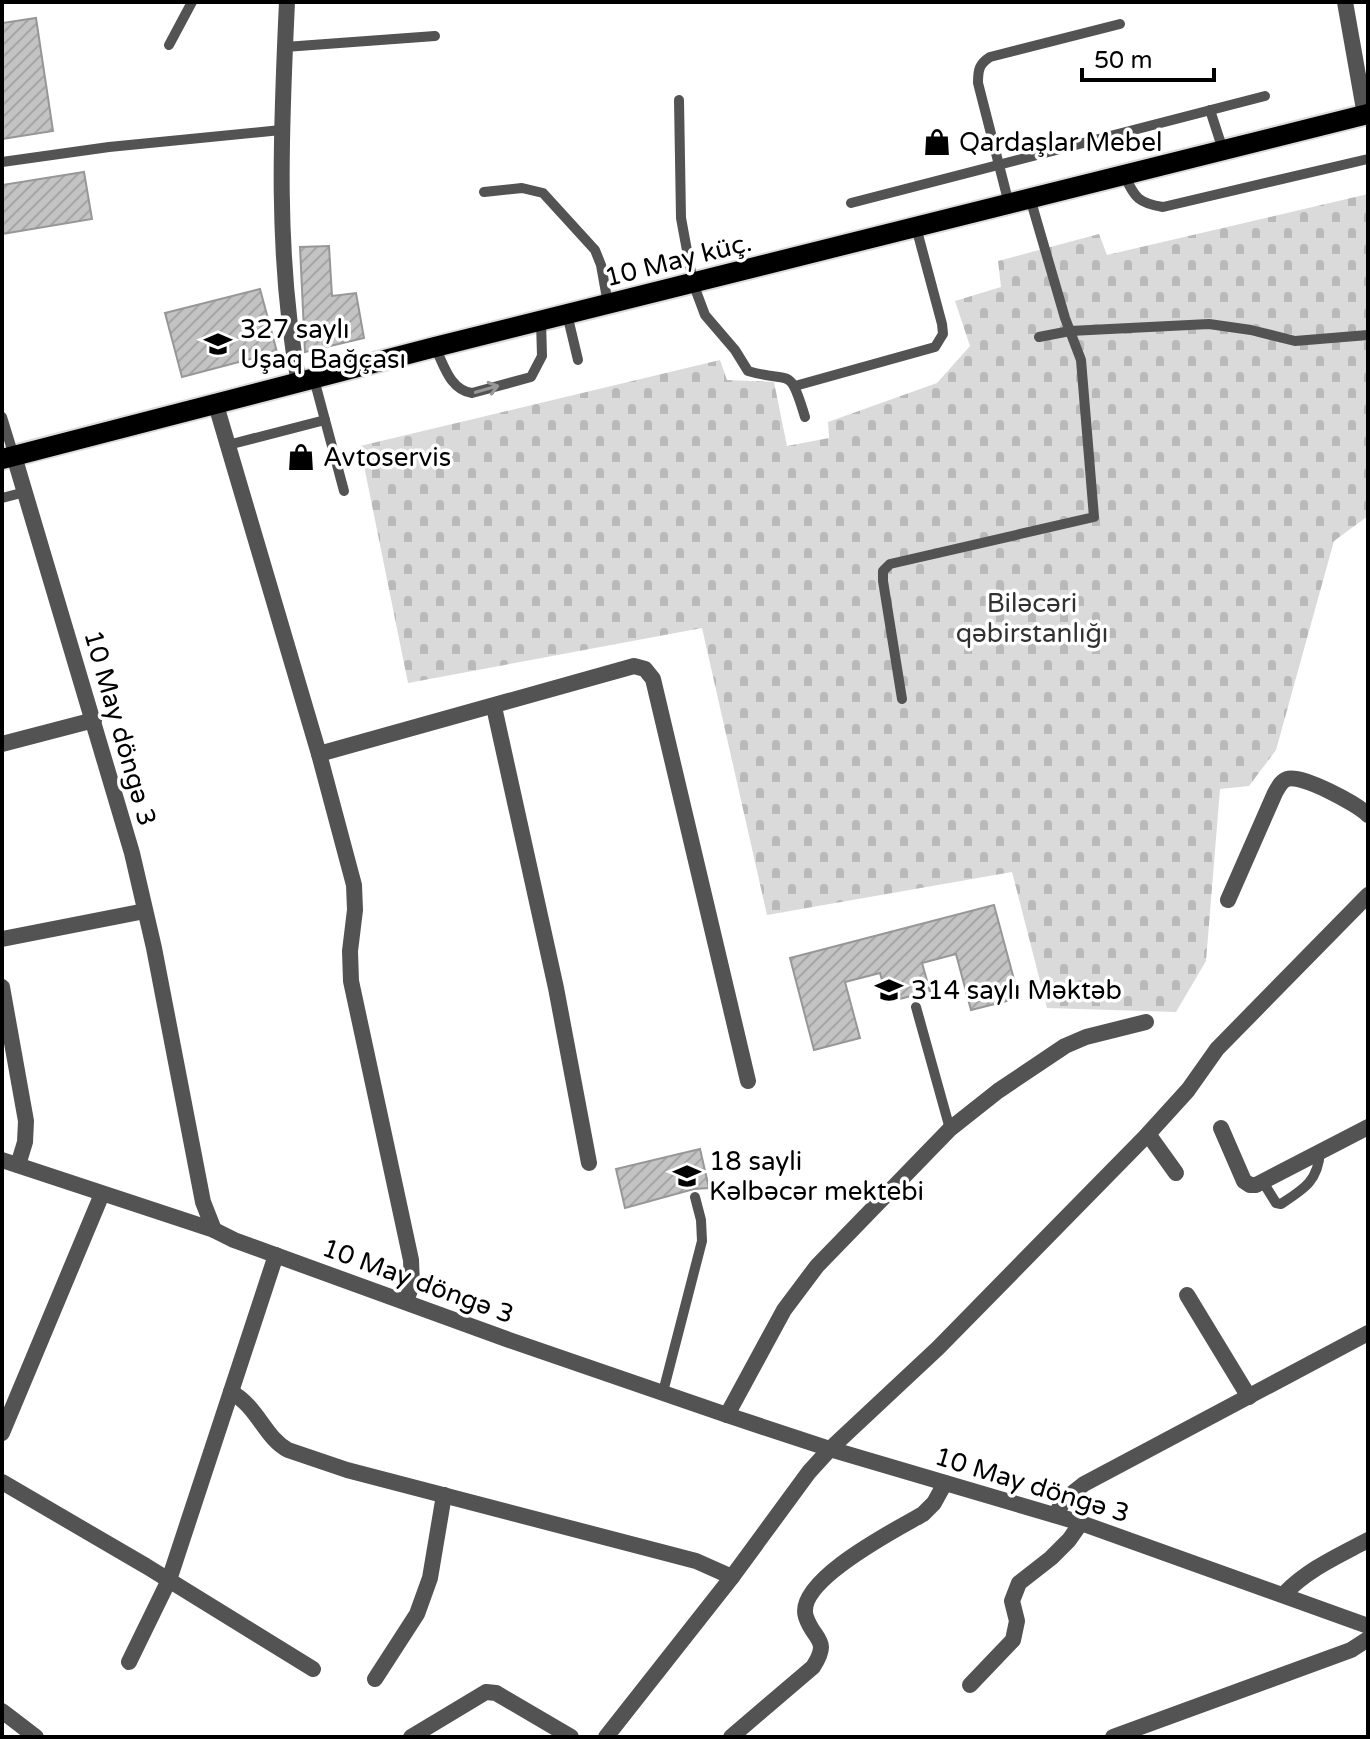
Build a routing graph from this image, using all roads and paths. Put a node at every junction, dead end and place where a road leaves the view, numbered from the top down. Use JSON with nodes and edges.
{"nodes":[{"id":1,"x":192,"y":2,"type":"edge"},
{"id":2,"x":287,"y":2,"type":"edge"},
{"id":3,"x":1345,"y":2,"type":"edge"},
{"id":4,"x":1120,"y":24,"type":"dead end"},
{"id":5,"x":435,"y":36,"type":"dead end"},
{"id":6,"x":169,"y":45,"type":"dead end"},
{"id":7,"x":285,"y":47,"type":"junction"},
{"id":8,"x":1265,"y":96,"type":"dead end"},
{"id":9,"x":679,"y":100,"type":"dead end"},
{"id":10,"x":1210,"y":110,"type":"junction"},
{"id":11,"x":1366,"y":114,"type":"edge"},
{"id":12,"x":281,"y":130,"type":"junction"},
{"id":13,"x":1223,"y":150,"type":"junction"},
{"id":14,"x":1368,"y":159,"type":"edge"},
{"id":15,"x":2,"y":162,"type":"edge"},
{"id":16,"x":999,"y":163,"type":"junction"},
{"id":17,"x":1124,"y":175,"type":"junction"},
{"id":18,"x":484,"y":192,"type":"dead end"},
{"id":19,"x":1030,"y":198,"type":"junction"},
{"id":20,"x":851,"y":203,"type":"dead end"},
{"id":21,"x":1009,"y":204,"type":"junction"},
{"id":22,"x":916,"y":227,"type":"junction"},
{"id":23,"x":693,"y":283,"type":"junction"},
{"id":24,"x":608,"y":304,"type":"junction"},
{"id":25,"x":567,"y":314,"type":"junction"},
{"id":26,"x":541,"y":321,"type":"junction"},
{"id":27,"x":1070,"y":331,"type":"junction"},
{"id":28,"x":1368,"y":335,"type":"edge"},
{"id":29,"x":1039,"y":337,"type":"dead end"},
{"id":30,"x":435,"y":347,"type":"junction"},
{"id":31,"x":578,"y":360,"type":"dead end"},
{"id":32,"x":306,"y":381,"type":"junction"},
{"id":33,"x":795,"y":386,"type":"junction"},
{"id":34,"x":216,"y":405,"type":"junction"},
{"id":35,"x":2,"y":417,"type":"edge"},
{"id":36,"x":805,"y":417,"type":"dead end"},
{"id":37,"x":325,"y":420,"type":"junction"},
{"id":38,"x":228,"y":445,"type":"junction"},
{"id":39,"x":8,"y":457,"type":"edge"},
{"id":40,"x":344,"y":491,"type":"dead end"},
{"id":41,"x":25,"y":492,"type":"junction"},
{"id":42,"x":2,"y":498,"type":"edge"},
{"id":43,"x":902,"y":699,"type":"dead end"},
{"id":44,"x":494,"y":707,"type":"junction"},
{"id":45,"x":94,"y":720,"type":"junction"},
{"id":46,"x":2,"y":744,"type":"edge"},
{"id":47,"x":319,"y":754,"type":"junction"},
{"id":48,"x":1368,"y":815,"type":"edge"},
{"id":49,"x":1368,"y":895,"type":"edge"},
{"id":50,"x":1228,"y":900,"type":"dead end"},
{"id":51,"x":145,"y":911,"type":"junction"},
{"id":52,"x":2,"y":939,"type":"edge"},
{"id":53,"x":2,"y":987,"type":"edge"},
{"id":54,"x":916,"y":1007,"type":"dead end"},
{"id":55,"x":1146,"y":1022,"type":"dead end"},
{"id":56,"x":748,"y":1081,"type":"dead end"},
{"id":57,"x":1368,"y":1127,"type":"edge"},
{"id":58,"x":1221,"y":1128,"type":"dead end"},
{"id":59,"x":950,"y":1129,"type":"junction"},
{"id":60,"x":1148,"y":1134,"type":"junction"},
{"id":61,"x":1320,"y":1152,"type":"junction"},
{"id":62,"x":10,"y":1162,"type":"edge"},
{"id":63,"x":589,"y":1163,"type":"dead end"},
{"id":64,"x":1176,"y":1173,"type":"dead end"},
{"id":65,"x":1263,"y":1182,"type":"junction"},
{"id":66,"x":102,"y":1194,"type":"junction"},
{"id":67,"x":695,"y":1197,"type":"dead end"},
{"id":68,"x":214,"y":1230,"type":"junction"},
{"id":69,"x":276,"y":1255,"type":"junction"},
{"id":70,"x":1187,"y":1295,"type":"dead end"},
{"id":71,"x":406,"y":1301,"type":"junction"},
{"id":72,"x":1368,"y":1333,"type":"edge"},
{"id":73,"x":231,"y":1392,"type":"junction"},
{"id":74,"x":663,"y":1392,"type":"junction"},
{"id":75,"x":1249,"y":1397,"type":"junction"},
{"id":76,"x":727,"y":1415,"type":"junction"},
{"id":77,"x":2,"y":1433,"type":"edge"},
{"id":78,"x":830,"y":1449,"type":"junction"},
{"id":79,"x":2,"y":1482,"type":"edge"},
{"id":80,"x":945,"y":1483,"type":"junction"},
{"id":81,"x":444,"y":1495,"type":"junction"},
{"id":82,"x":1055,"y":1515,"type":"junction"},
{"id":83,"x":1081,"y":1523,"type":"junction"},
{"id":84,"x":1368,"y":1540,"type":"edge"},
{"id":85,"x":732,"y":1577,"type":"junction"},
{"id":86,"x":169,"y":1580,"type":"junction"},
{"id":87,"x":1284,"y":1594,"type":"junction"},
{"id":88,"x":1368,"y":1626,"type":"edge"},
{"id":89,"x":1368,"y":1639,"type":"edge"},
{"id":90,"x":129,"y":1662,"type":"dead end"},
{"id":91,"x":313,"y":1669,"type":"dead end"},
{"id":92,"x":375,"y":1679,"type":"dead end"},
{"id":93,"x":970,"y":1685,"type":"dead end"},
{"id":94,"x":2,"y":1711,"type":"edge"},
{"id":95,"x":36,"y":1737,"type":"edge"},
{"id":96,"x":411,"y":1737,"type":"edge"},
{"id":97,"x":571,"y":1737,"type":"edge"},
{"id":98,"x":606,"y":1737,"type":"edge"},
{"id":99,"x":731,"y":1737,"type":"edge"},
{"id":100,"x":1113,"y":1737,"type":"edge"}],
"edges":[{"from":1,"to":6,"type":"lane"},
{"from":2,"to":7,"type":"street"},
{"from":3,"to":11,"type":"street"},
{"from":4,"to":16,"type":"lane"},
{"from":5,"to":7,"type":"lane"},
{"from":7,"to":12,"type":"street"},
{"from":8,"to":10,"type":"lane"},
{"from":9,"to":23,"type":"lane"},
{"from":10,"to":13,"type":"lane"},
{"from":10,"to":16,"type":"lane"},
{"from":11,"to":13,"type":"main road","name":"10 May küç."},
{"from":12,"to":15,"type":"lane"},
{"from":12,"to":32,"type":"street"},
{"from":13,"to":17,"type":"main road","name":"10 May küç."},
{"from":14,"to":17,"type":"lane"},
{"from":16,"to":20,"type":"lane"},
{"from":16,"to":21,"type":"lane"},
{"from":17,"to":19,"type":"main road","name":"10 May küç."},
{"from":18,"to":24,"type":"lane"},
{"from":19,"to":21,"type":"main road","name":"10 May küç."},
{"from":19,"to":27,"type":"lane"},
{"from":21,"to":22,"type":"main road","name":"10 May küç."},
{"from":22,"to":23,"type":"main road","name":"10 May küç."},
{"from":22,"to":33,"type":"lane"},
{"from":23,"to":24,"type":"main road","name":"10 May küç."},
{"from":23,"to":33,"type":"lane"},
{"from":24,"to":25,"type":"main road","name":"10 May küç."},
{"from":25,"to":26,"type":"main road","name":"10 May küç."},
{"from":25,"to":31,"type":"lane"},
{"from":26,"to":30,"type":"main road","name":"10 May küç."},
{"from":30,"to":26,"type":"lane","one_way":true},
{"from":27,"to":28,"type":"lane"},
{"from":27,"to":29,"type":"lane"},
{"from":27,"to":43,"type":"lane"},
{"from":30,"to":32,"type":"main road","name":"10 May küç."},
{"from":32,"to":34,"type":"main road","name":"10 May küç."},
{"from":32,"to":37,"type":"lane"},
{"from":33,"to":36,"type":"lane"},
{"from":34,"to":38,"type":"street"},
{"from":34,"to":39,"type":"main road","name":"10 May küç."},
{"from":35,"to":39,"type":"lane"},
{"from":37,"to":38,"type":"lane"},
{"from":37,"to":40,"type":"lane"},
{"from":38,"to":47,"type":"street"},
{"from":39,"to":41,"type":"street","name":"10 May döngə 3"},
{"from":41,"to":42,"type":"lane"},
{"from":41,"to":45,"type":"street","name":"10 May döngə 3"},
{"from":44,"to":47,"type":"street"},
{"from":44,"to":56,"type":"street"},
{"from":44,"to":63,"type":"street"},
{"from":45,"to":46,"type":"street"},
{"from":45,"to":51,"type":"street","name":"10 May döngə 3"},
{"from":47,"to":71,"type":"street"},
{"from":48,"to":50,"type":"street"},
{"from":49,"to":60,"type":"street"},
{"from":51,"to":52,"type":"street"},
{"from":51,"to":68,"type":"street","name":"10 May döngə 3"},
{"from":53,"to":62,"type":"street"},
{"from":54,"to":59,"type":"lane"},
{"from":55,"to":59,"type":"street"},
{"from":57,"to":61,"type":"street"},
{"from":58,"to":65,"type":"street"},
{"from":59,"to":76,"type":"street"},
{"from":60,"to":64,"type":"street"},
{"from":60,"to":78,"type":"street"},
{"from":61,"to":65,"type":"street"},
{"from":61,"to":65,"type":"lane"},
{"from":62,"to":66,"type":"street"},
{"from":66,"to":68,"type":"street"},
{"from":66,"to":77,"type":"street"},
{"from":67,"to":74,"type":"lane"},
{"from":68,"to":69,"type":"street","name":"10 May döngə 3"},
{"from":69,"to":71,"type":"street","name":"10 May döngə 3"},
{"from":69,"to":73,"type":"street"},
{"from":70,"to":75,"type":"street"},
{"from":71,"to":74,"type":"street","name":"10 May döngə 3"},
{"from":72,"to":75,"type":"street"},
{"from":73,"to":81,"type":"street"},
{"from":73,"to":86,"type":"street"},
{"from":74,"to":76,"type":"street","name":"10 May döngə 3"},
{"from":75,"to":82,"type":"street"},
{"from":76,"to":78,"type":"street","name":"10 May döngə 3"},
{"from":78,"to":80,"type":"street","name":"10 May döngə 3"},
{"from":78,"to":85,"type":"street"},
{"from":79,"to":86,"type":"street"},
{"from":80,"to":82,"type":"street","name":"10 May döngə 3"},
{"from":80,"to":99,"type":"street"},
{"from":81,"to":85,"type":"street"},
{"from":81,"to":92,"type":"street"},
{"from":82,"to":83,"type":"street","name":"10 May döngə 3"},
{"from":83,"to":87,"type":"street","name":"10 May döngə 3"},
{"from":83,"to":93,"type":"street"},
{"from":84,"to":87,"type":"street"},
{"from":85,"to":98,"type":"street"},
{"from":86,"to":90,"type":"street"},
{"from":86,"to":91,"type":"street"},
{"from":87,"to":88,"type":"street","name":"10 May döngə 3"},
{"from":89,"to":100,"type":"street"},
{"from":94,"to":95,"type":"street"},
{"from":96,"to":97,"type":"street"}]}
